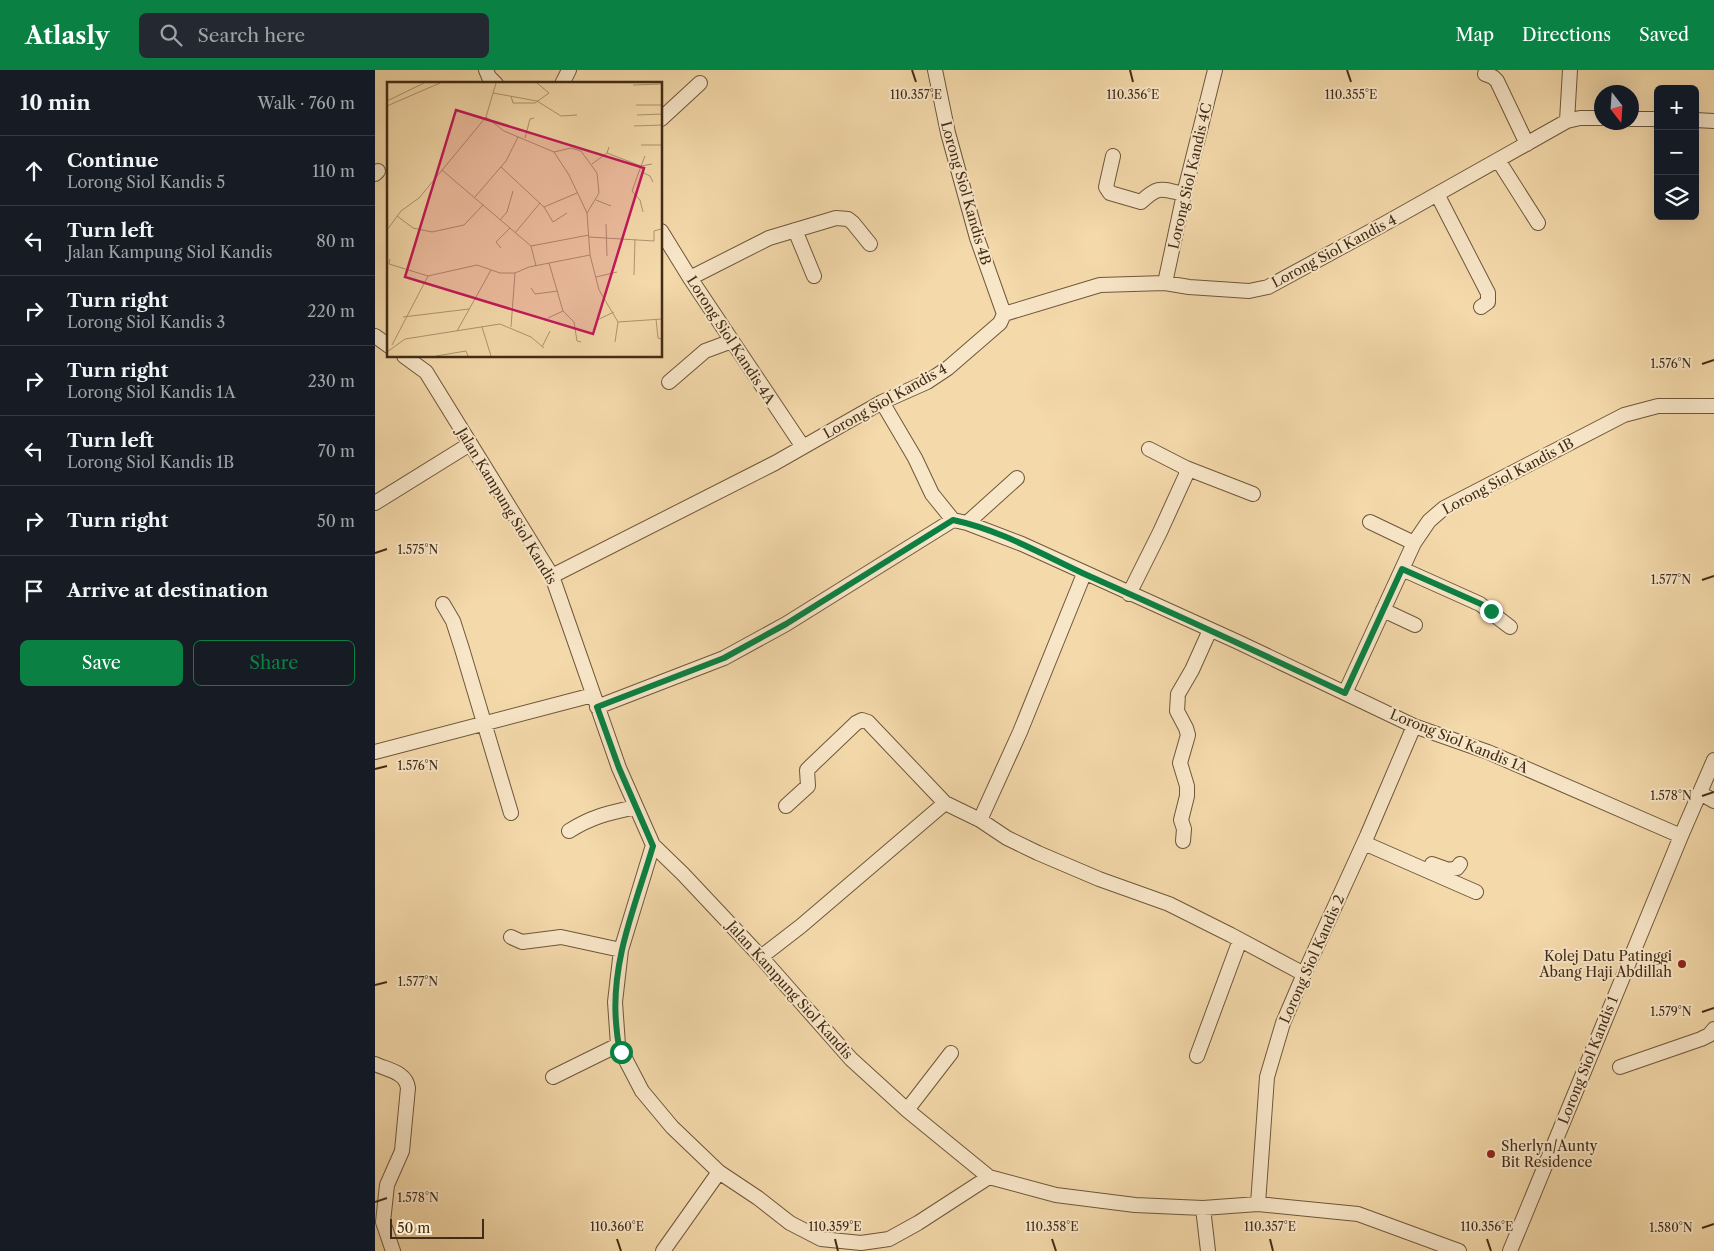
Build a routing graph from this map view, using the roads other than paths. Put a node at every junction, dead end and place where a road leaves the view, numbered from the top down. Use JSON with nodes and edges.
{"nodes":[{"id":1,"x":569,"y":70,"type":"edge"},
{"id":2,"x":935,"y":70,"type":"edge"},
{"id":3,"x":1215,"y":70,"type":"edge"},
{"id":4,"x":1570,"y":70,"type":"edge"},
{"id":5,"x":1485,"y":74,"type":"dead end"},
{"id":6,"x":563,"y":82,"type":"edge"},
{"id":7,"x":700,"y":83,"type":"dead end"},
{"id":8,"x":663,"y":117,"type":"edge"},
{"id":9,"x":1594,"y":118,"type":"edge"},
{"id":10,"x":1639,"y":119,"type":"edge"},
{"id":11,"x":1654,"y":120,"type":"edge"},
{"id":12,"x":1699,"y":120,"type":"edge"},
{"id":13,"x":1714,"y":120,"type":"edge"},
{"id":14,"x":1567,"y":121,"type":"junction"},
{"id":15,"x":1527,"y":144,"type":"junction"},
{"id":16,"x":1113,"y":156,"type":"dead end"},
{"id":17,"x":1498,"y":160,"type":"junction"},
{"id":18,"x":1184,"y":194,"type":"junction"},
{"id":19,"x":1437,"y":194,"type":"junction"},
{"id":20,"x":1538,"y":222,"type":"dead end"},
{"id":21,"x":795,"y":230,"type":"junction"},
{"id":22,"x":663,"y":234,"type":"edge"},
{"id":23,"x":870,"y":244,"type":"dead end"},
{"id":24,"x":815,"y":276,"type":"dead end"},
{"id":25,"x":690,"y":278,"type":"junction"},
{"id":26,"x":1165,"y":283,"type":"junction"},
{"id":27,"x":1481,"y":307,"type":"dead end"},
{"id":28,"x":1004,"y":314,"type":"junction"},
{"id":29,"x":375,"y":336,"type":"edge"},
{"id":30,"x":732,"y":341,"type":"junction"},
{"id":31,"x":387,"y":345,"type":"edge"},
{"id":32,"x":407,"y":358,"type":"edge"},
{"id":33,"x":669,"y":382,"type":"dead end"},
{"id":34,"x":882,"y":402,"type":"junction"},
{"id":35,"x":1714,"y":406,"type":"edge"},
{"id":36,"x":470,"y":444,"type":"junction"},
{"id":37,"x":803,"y":447,"type":"junction"},
{"id":38,"x":1149,"y":449,"type":"dead end"},
{"id":39,"x":1186,"y":468,"type":"junction"},
{"id":40,"x":1017,"y":478,"type":"dead end"},
{"id":41,"x":1253,"y":494,"type":"dead end"},
{"id":42,"x":375,"y":503,"type":"edge"},
{"id":43,"x":953,"y":520,"type":"junction"},
{"id":44,"x":1370,"y":522,"type":"dead end"},
{"id":45,"x":967,"y":523,"type":"junction"},
{"id":46,"x":1414,"y":543,"type":"junction"},
{"id":47,"x":1402,"y":569,"type":"junction"},
{"id":48,"x":1084,"y":574,"type":"junction"},
{"id":49,"x":552,"y":576,"type":"junction"},
{"id":50,"x":1129,"y":594,"type":"junction"},
{"id":51,"x":443,"y":604,"type":"dead end"},
{"id":52,"x":1383,"y":610,"type":"junction"},
{"id":53,"x":1415,"y":625,"type":"dead end"},
{"id":54,"x":1510,"y":626,"type":"dead end"},
{"id":55,"x":1210,"y":630,"type":"junction"},
{"id":56,"x":1345,"y":693,"type":"junction"},
{"id":57,"x":595,"y":701,"type":"junction"},
{"id":58,"x":485,"y":723,"type":"junction"},
{"id":59,"x":1414,"y":726,"type":"junction"},
{"id":60,"x":375,"y":752,"type":"edge"},
{"id":61,"x":1714,"y":760,"type":"edge"},
{"id":62,"x":1700,"y":793,"type":"junction"},
{"id":63,"x":1714,"y":801,"type":"edge"},
{"id":64,"x":945,"y":803,"type":"junction"},
{"id":65,"x":786,"y":806,"type":"dead end"},
{"id":66,"x":636,"y":807,"type":"junction"},
{"id":67,"x":511,"y":813,"type":"dead end"},
{"id":68,"x":980,"y":820,"type":"junction"},
{"id":69,"x":569,"y":831,"type":"dead end"},
{"id":70,"x":1681,"y":836,"type":"junction"},
{"id":71,"x":1365,"y":839,"type":"junction"},
{"id":72,"x":1183,"y":841,"type":"dead end"},
{"id":73,"x":653,"y":846,"type":"junction"},
{"id":74,"x":1460,"y":864,"type":"dead end"},
{"id":75,"x":1476,"y":892,"type":"dead end"},
{"id":76,"x":511,"y":937,"type":"dead end"},
{"id":77,"x":1239,"y":940,"type":"junction"},
{"id":78,"x":621,"y":950,"type":"junction"},
{"id":79,"x":761,"y":957,"type":"junction"},
{"id":80,"x":1304,"y":974,"type":"junction"},
{"id":81,"x":1714,"y":1029,"type":"edge"},
{"id":82,"x":618,"y":1045,"type":"junction"},
{"id":83,"x":951,"y":1053,"type":"dead end"},
{"id":84,"x":1197,"y":1056,"type":"dead end"},
{"id":85,"x":375,"y":1064,"type":"edge"},
{"id":86,"x":1620,"y":1067,"type":"dead end"},
{"id":87,"x":553,"y":1077,"type":"dead end"},
{"id":88,"x":907,"y":1110,"type":"junction"},
{"id":89,"x":719,"y":1172,"type":"junction"},
{"id":90,"x":989,"y":1177,"type":"junction"},
{"id":91,"x":1259,"y":1204,"type":"junction"},
{"id":92,"x":1203,"y":1208,"type":"junction"},
{"id":93,"x":379,"y":1221,"type":"edge"},
{"id":94,"x":393,"y":1251,"type":"edge"},
{"id":95,"x":663,"y":1251,"type":"edge"},
{"id":96,"x":1208,"y":1251,"type":"edge"},
{"id":97,"x":1459,"y":1251,"type":"edge"},
{"id":98,"x":1510,"y":1251,"type":"edge"}],
"edges":[{"from":1,"to":6,"type":"street"},
{"from":2,"to":28,"type":"street","name":"Lorong Siol Kandis 4B"},
{"from":3,"to":18,"type":"street","name":"Lorong Siol Kandis 4C"},
{"from":4,"to":14,"type":"street"},
{"from":5,"to":15,"type":"street"},
{"from":7,"to":8,"type":"street"},
{"from":9,"to":14,"type":"street","name":"Lorong Siol Kandis 4"},
{"from":10,"to":11,"type":"street"},
{"from":12,"to":13,"type":"street"},
{"from":14,"to":15,"type":"street","name":"Lorong Siol Kandis 4"},
{"from":15,"to":17,"type":"street","name":"Lorong Siol Kandis 4"},
{"from":16,"to":18,"type":"street"},
{"from":17,"to":19,"type":"street","name":"Lorong Siol Kandis 4"},
{"from":17,"to":20,"type":"street"},
{"from":18,"to":26,"type":"street","name":"Lorong Siol Kandis 4C"},
{"from":19,"to":26,"type":"street","name":"Lorong Siol Kandis 4"},
{"from":19,"to":27,"type":"street"},
{"from":21,"to":23,"type":"street"},
{"from":21,"to":24,"type":"street"},
{"from":21,"to":25,"type":"street"},
{"from":22,"to":25,"type":"street","name":"Lorong Siol Kandis 4A"},
{"from":25,"to":30,"type":"street","name":"Lorong Siol Kandis 4A"},
{"from":26,"to":28,"type":"street","name":"Lorong Siol Kandis 4"},
{"from":28,"to":34,"type":"street","name":"Lorong Siol Kandis 4"},
{"from":29,"to":31,"type":"street"},
{"from":30,"to":33,"type":"street"},
{"from":30,"to":37,"type":"street","name":"Lorong Siol Kandis 4A"},
{"from":32,"to":36,"type":"street","name":"Jalan Kampung Siol Kandis"},
{"from":34,"to":37,"type":"street","name":"Lorong Siol Kandis 4"},
{"from":34,"to":43,"type":"street"},
{"from":35,"to":46,"type":"street","name":"Lorong Siol Kandis 1B"},
{"from":36,"to":42,"type":"street"},
{"from":36,"to":49,"type":"street","name":"Jalan Kampung Siol Kandis"},
{"from":37,"to":49,"type":"street","name":"Lorong Siol Kandis 4"},
{"from":38,"to":39,"type":"street"},
{"from":39,"to":41,"type":"street"},
{"from":39,"to":50,"type":"street"},
{"from":40,"to":45,"type":"street"},
{"from":43,"to":45,"type":"street","name":"Lorong Siol Kandis 1A"},
{"from":43,"to":57,"type":"street"},
{"from":44,"to":46,"type":"street"},
{"from":45,"to":48,"type":"street","name":"Lorong Siol Kandis 1A"},
{"from":46,"to":47,"type":"street","name":"Lorong Siol Kandis 1B"},
{"from":47,"to":52,"type":"street","name":"Lorong Siol Kandis 1B"},
{"from":47,"to":54,"type":"street"},
{"from":48,"to":50,"type":"street","name":"Lorong Siol Kandis 1A"},
{"from":48,"to":68,"type":"street"},
{"from":49,"to":57,"type":"street","name":"Jalan Kampung Siol Kandis"},
{"from":50,"to":55,"type":"street","name":"Lorong Siol Kandis 1A"},
{"from":51,"to":58,"type":"street"},
{"from":52,"to":53,"type":"street"},
{"from":52,"to":56,"type":"street","name":"Lorong Siol Kandis 1B"},
{"from":55,"to":56,"type":"street","name":"Lorong Siol Kandis 1A"},
{"from":55,"to":72,"type":"street"},
{"from":56,"to":59,"type":"street","name":"Lorong Siol Kandis 1A"},
{"from":57,"to":58,"type":"street"},
{"from":57,"to":66,"type":"street","name":"Jalan Kampung Siol Kandis"},
{"from":58,"to":60,"type":"street"},
{"from":58,"to":67,"type":"street"},
{"from":59,"to":70,"type":"street","name":"Lorong Siol Kandis 1A"},
{"from":59,"to":71,"type":"street","name":"Lorong Siol Kandis 2"},
{"from":61,"to":62,"type":"street","name":"Lorong Siol Kandis 1"},
{"from":62,"to":63,"type":"street"},
{"from":62,"to":70,"type":"street","name":"Lorong Siol Kandis 1"},
{"from":64,"to":65,"type":"street"},
{"from":64,"to":68,"type":"street"},
{"from":64,"to":79,"type":"street"},
{"from":66,"to":69,"type":"street"},
{"from":66,"to":73,"type":"street","name":"Jalan Kampung Siol Kandis"},
{"from":68,"to":77,"type":"street"},
{"from":70,"to":98,"type":"street","name":"Lorong Siol Kandis 1"},
{"from":71,"to":74,"type":"street"},
{"from":71,"to":75,"type":"street"},
{"from":71,"to":80,"type":"street","name":"Lorong Siol Kandis 2"},
{"from":73,"to":78,"type":"street"},
{"from":73,"to":79,"type":"street","name":"Jalan Kampung Siol Kandis"},
{"from":76,"to":78,"type":"street"},
{"from":77,"to":80,"type":"street"},
{"from":77,"to":84,"type":"street"},
{"from":78,"to":82,"type":"street"},
{"from":79,"to":88,"type":"street","name":"Jalan Kampung Siol Kandis"},
{"from":80,"to":91,"type":"street","name":"Lorong Siol Kandis 2"},
{"from":81,"to":86,"type":"street"},
{"from":82,"to":87,"type":"street"},
{"from":82,"to":89,"type":"street"},
{"from":83,"to":88,"type":"street"},
{"from":85,"to":93,"type":"street"},
{"from":88,"to":90,"type":"street","name":"Jalan Kampung Siol Kandis"},
{"from":89,"to":90,"type":"street"},
{"from":89,"to":95,"type":"street"},
{"from":90,"to":92,"type":"street","name":"Jalan Kampung Siol Kandis"},
{"from":91,"to":92,"type":"street","name":"Jalan Kampung Siol Kandis"},
{"from":91,"to":97,"type":"street","name":"Jalan Kampung Siol Kandis"},
{"from":92,"to":96,"type":"street"},
{"from":93,"to":94,"type":"street"}]}
